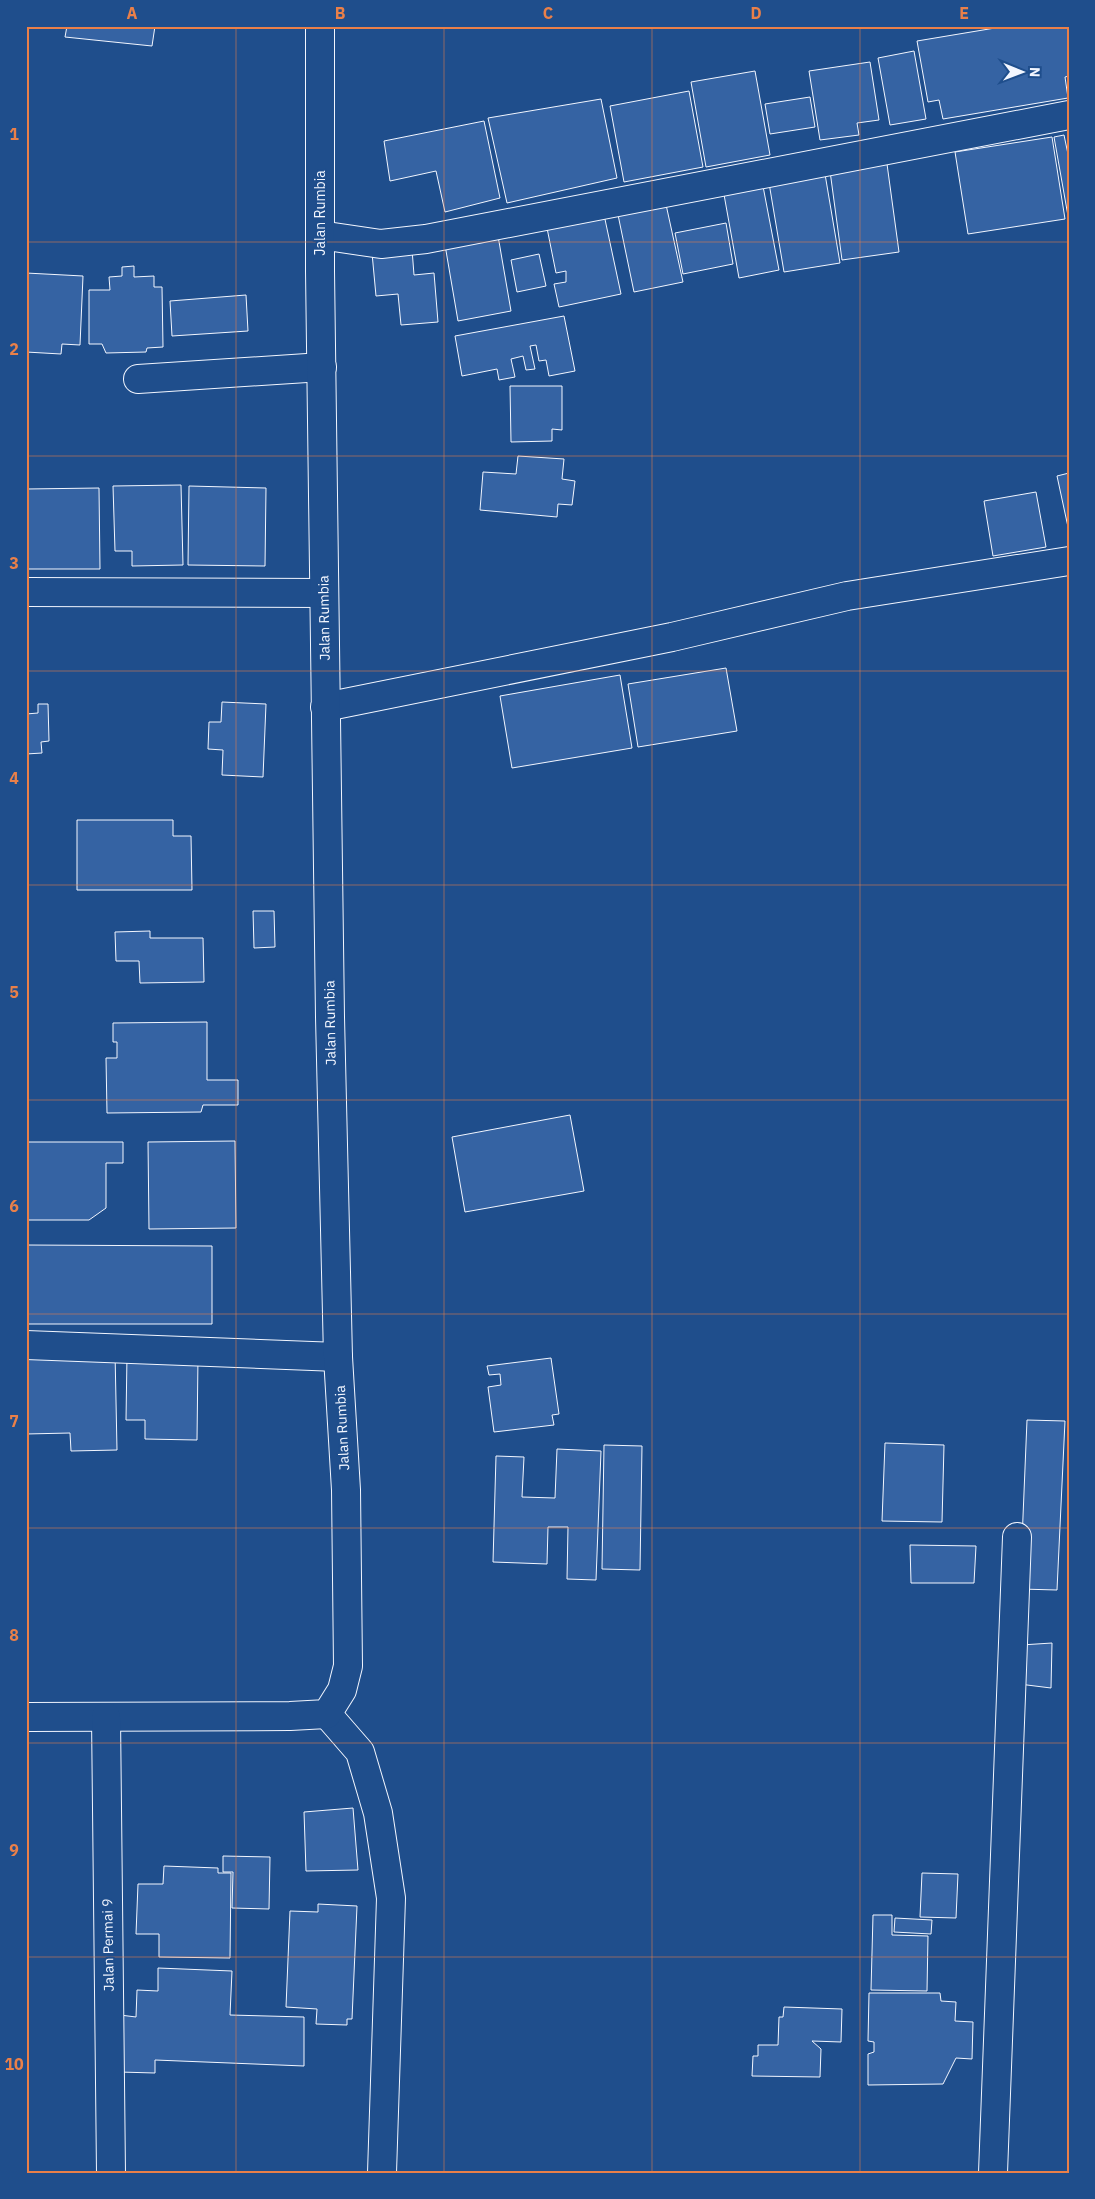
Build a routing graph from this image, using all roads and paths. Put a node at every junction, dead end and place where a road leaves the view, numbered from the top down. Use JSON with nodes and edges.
{"nodes":[{"id":1,"x":320,"y":26,"type":"edge"},
{"id":2,"x":1069,"y":115,"type":"edge"},
{"id":3,"x":320,"y":235,"type":"junction"},
{"id":4,"x":322,"y":367,"type":"junction"},
{"id":5,"x":138,"y":379,"type":"dead end"},
{"id":6,"x":1069,"y":561,"type":"edge"},
{"id":7,"x":26,"y":592,"type":"edge"},
{"id":8,"x":324,"y":593,"type":"junction"},
{"id":9,"x":325,"y":708,"type":"junction"},
{"id":10,"x":26,"y":1345,"type":"edge"},
{"id":11,"x":338,"y":1357,"type":"junction"},
{"id":12,"x":1017,"y":1537,"type":"dead end"},
{"id":13,"x":326,"y":1714,"type":"junction"},
{"id":14,"x":26,"y":1717,"type":"edge"},
{"id":15,"x":106,"y":1717,"type":"junction"},
{"id":16,"x":111,"y":2173,"type":"edge"},
{"id":17,"x":382,"y":2173,"type":"edge"},
{"id":18,"x":993,"y":2173,"type":"edge"}],
"edges":[{"from":1,"to":3,"type":"street","name":"Jalan Rumbia"},
{"from":2,"to":3,"type":"street"},
{"from":3,"to":4,"type":"street","name":"Jalan Rumbia"},
{"from":4,"to":5,"type":"street"},
{"from":4,"to":8,"type":"street","name":"Jalan Rumbia"},
{"from":6,"to":9,"type":"street"},
{"from":7,"to":8,"type":"street"},
{"from":8,"to":9,"type":"street","name":"Jalan Rumbia"},
{"from":9,"to":11,"type":"street","name":"Jalan Rumbia"},
{"from":10,"to":11,"type":"street"},
{"from":11,"to":13,"type":"street","name":"Jalan Rumbia"},
{"from":12,"to":18,"type":"street"},
{"from":13,"to":15,"type":"street"},
{"from":13,"to":17,"type":"street"},
{"from":14,"to":15,"type":"street"},
{"from":15,"to":16,"type":"street","name":"Jalan Permai 9"}]}
